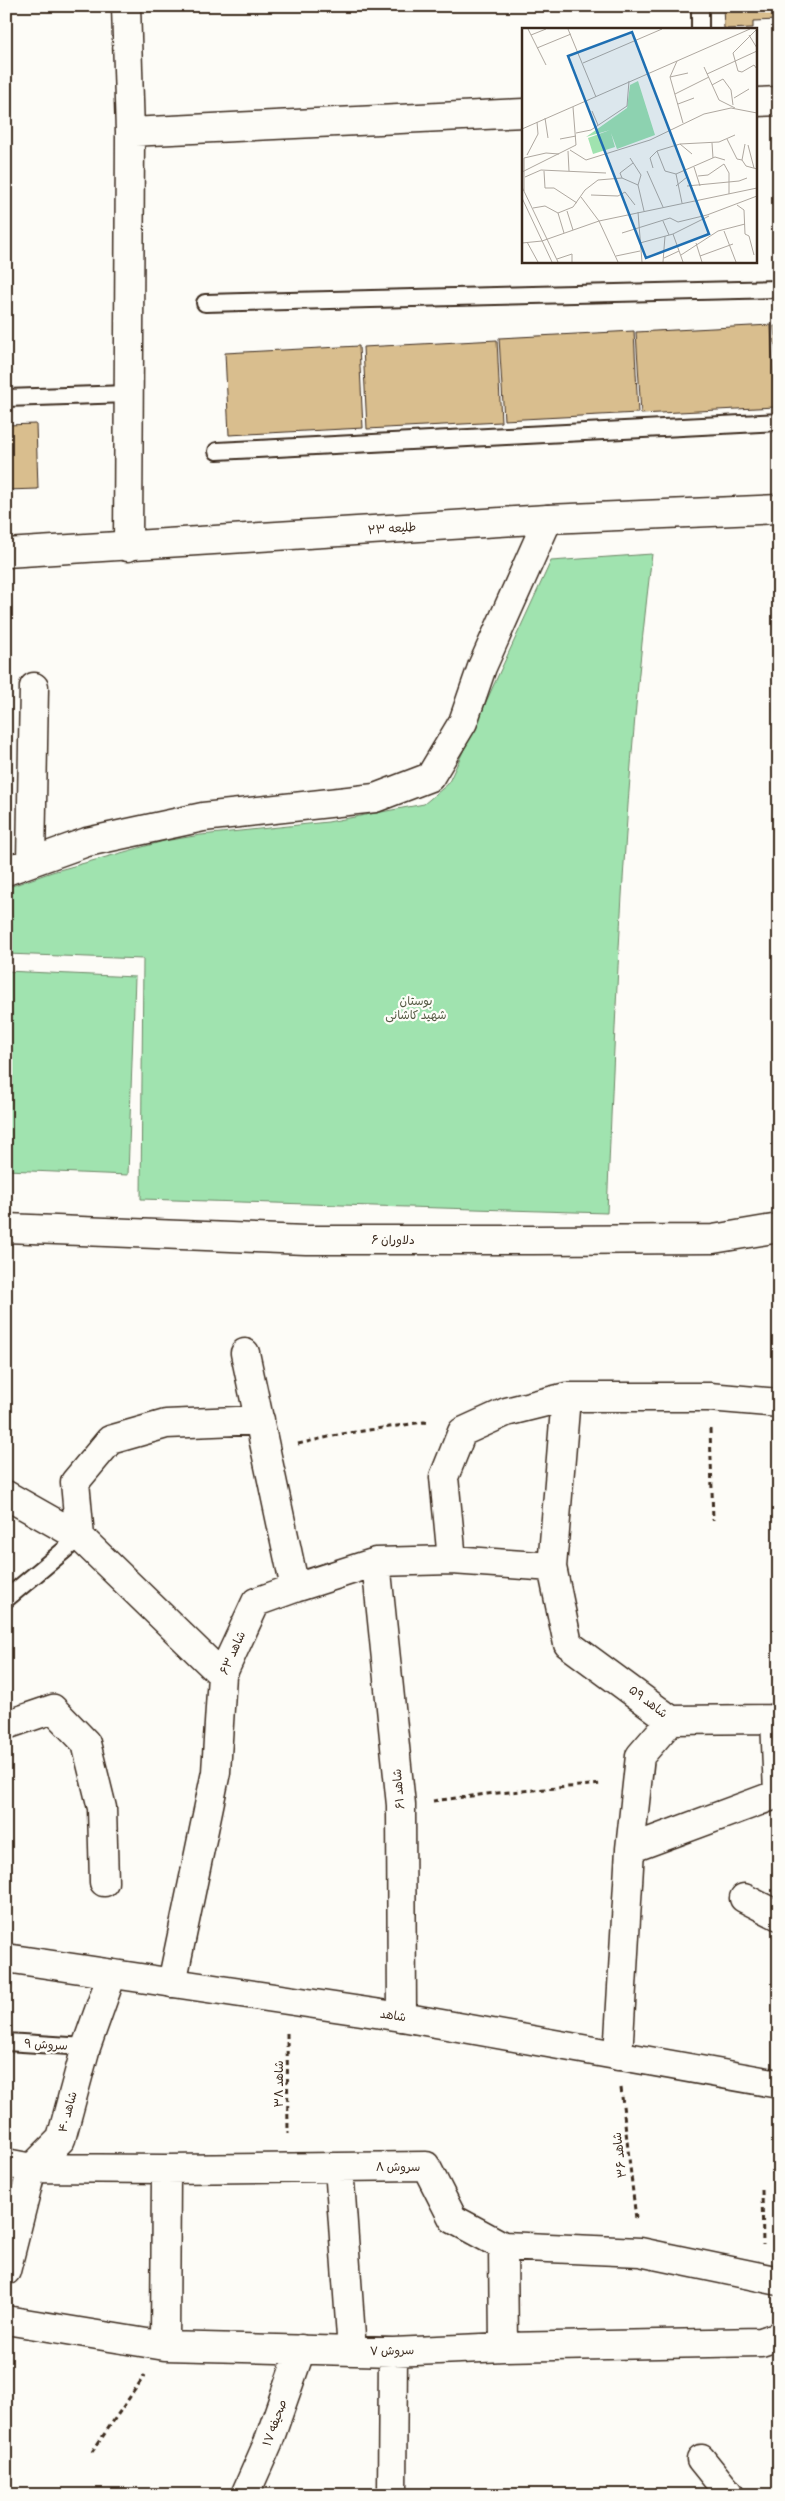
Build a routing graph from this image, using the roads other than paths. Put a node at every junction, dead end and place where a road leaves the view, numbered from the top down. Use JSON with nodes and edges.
{"nodes":[{"id":1,"x":126,"y":6,"type":"edge"},
{"id":2,"x":700,"y":6,"type":"edge"},
{"id":3,"x":700,"y":28,"type":"edge"},
{"id":4,"x":779,"y":101,"type":"edge"},
{"id":5,"x":758,"y":102,"type":"edge"},
{"id":6,"x":522,"y":113,"type":"edge"},
{"id":7,"x":130,"y":132,"type":"junction"},
{"id":8,"x":779,"y":289,"type":"edge"},
{"id":9,"x":205,"y":303,"type":"dead end"},
{"id":10,"x":128,"y":394,"type":"junction"},
{"id":11,"x":6,"y":398,"type":"edge"},
{"id":12,"x":779,"y":422,"type":"edge"},
{"id":13,"x":217,"y":451,"type":"dead end"},
{"id":14,"x":779,"y":509,"type":"edge"},
{"id":15,"x":548,"y":519,"type":"junction"},
{"id":16,"x":128,"y":547,"type":"junction"},
{"id":17,"x":6,"y":553,"type":"edge"},
{"id":18,"x":34,"y":688,"type":"dead end"},
{"id":19,"x":19,"y":867,"type":"edge"},
{"id":20,"x":6,"y":1228,"type":"edge"},
{"id":21,"x":779,"y":1228,"type":"edge"},
{"id":22,"x":245,"y":1353,"type":"dead end"},
{"id":23,"x":566,"y":1397,"type":"junction"},
{"id":24,"x":779,"y":1403,"type":"edge"},
{"id":25,"x":260,"y":1420,"type":"junction"},
{"id":26,"x":6,"y":1495,"type":"edge"},
{"id":27,"x":80,"y":1537,"type":"junction"},
{"id":28,"x":452,"y":1560,"type":"junction"},
{"id":29,"x":376,"y":1562,"type":"junction"},
{"id":30,"x":552,"y":1567,"type":"junction"},
{"id":31,"x":295,"y":1588,"type":"junction"},
{"id":32,"x":6,"y":1599,"type":"edge"},
{"id":33,"x":222,"y":1675,"type":"junction"},
{"id":34,"x":777,"y":1718,"type":"edge"},
{"id":35,"x":671,"y":1720,"type":"junction"},
{"id":36,"x":6,"y":1725,"type":"edge"},
{"id":37,"x":630,"y":1849,"type":"junction"},
{"id":38,"x":104,"y":1882,"type":"dead end"},
{"id":39,"x":744,"y":1898,"type":"dead end"},
{"id":40,"x":779,"y":1916,"type":"edge"},
{"id":41,"x":6,"y":1958,"type":"edge"},
{"id":42,"x":112,"y":1974,"type":"junction"},
{"id":43,"x":172,"y":1983,"type":"junction"},
{"id":44,"x":402,"y":2018,"type":"junction"},
{"id":45,"x":6,"y":2042,"type":"edge"},
{"id":46,"x":86,"y":2047,"type":"junction"},
{"id":47,"x":618,"y":2056,"type":"junction"},
{"id":48,"x":779,"y":2084,"type":"edge"},
{"id":49,"x":19,"y":2165,"type":"edge"},
{"id":50,"x":339,"y":2167,"type":"junction"},
{"id":51,"x":166,"y":2169,"type":"junction"},
{"id":52,"x":503,"y":2246,"type":"junction"},
{"id":53,"x":6,"y":2271,"type":"edge"},
{"id":54,"x":771,"y":2279,"type":"edge"},
{"id":55,"x":6,"y":2320,"type":"edge"},
{"id":56,"x":779,"y":2336,"type":"edge"},
{"id":57,"x":165,"y":2346,"type":"junction"},
{"id":58,"x":504,"y":2347,"type":"junction"},
{"id":59,"x":301,"y":2349,"type":"junction"},
{"id":60,"x":352,"y":2351,"type":"junction"},
{"id":61,"x":394,"y":2352,"type":"junction"},
{"id":62,"x":701,"y":2459,"type":"dead end"},
{"id":63,"x":245,"y":2495,"type":"edge"},
{"id":64,"x":392,"y":2495,"type":"edge"},
{"id":65,"x":730,"y":2495,"type":"edge"}],
"edges":[{"from":1,"to":7,"type":"street"},
{"from":2,"to":3,"type":"lane"},
{"from":4,"to":5,"type":"street"},
{"from":6,"to":7,"type":"street"},
{"from":7,"to":10,"type":"street"},
{"from":8,"to":9,"type":"lane"},
{"from":10,"to":11,"type":"lane"},
{"from":10,"to":16,"type":"street"},
{"from":12,"to":13,"type":"lane"},
{"from":14,"to":15,"type":"street","name":"طلیعه ۲۳"},
{"from":15,"to":16,"type":"street","name":"طلیعه ۲۳"},
{"from":15,"to":19,"type":"street"},
{"from":16,"to":17,"type":"street","name":"طلیعه ۲۳"},
{"from":18,"to":19,"type":"street"},
{"from":20,"to":21,"type":"street","name":"دلاوران ۶"},
{"from":22,"to":25,"type":"street"},
{"from":23,"to":24,"type":"street"},
{"from":23,"to":28,"type":"street"},
{"from":23,"to":30,"type":"street","name":"شاهد ۵۹"},
{"from":25,"to":27,"type":"street"},
{"from":25,"to":31,"type":"street"},
{"from":26,"to":27,"type":"street"},
{"from":27,"to":32,"type":"lane"},
{"from":27,"to":33,"type":"street"},
{"from":28,"to":29,"type":"street","name":"شاهد ۶۳"},
{"from":28,"to":30,"type":"street","name":"شاهد ۶۳"},
{"from":29,"to":31,"type":"street","name":"شاهد ۶۳"},
{"from":29,"to":44,"type":"street","name":"شاهد ۶۱"},
{"from":30,"to":35,"type":"street","name":"شاهد ۵۹"},
{"from":31,"to":33,"type":"street","name":"شاهد ۶۳"},
{"from":33,"to":43,"type":"street","name":"شاهد ۶۳"},
{"from":34,"to":35,"type":"street"},
{"from":34,"to":37,"type":"street"},
{"from":35,"to":37,"type":"street","name":"شاهد ۵۹"},
{"from":36,"to":38,"type":"street"},
{"from":37,"to":47,"type":"street","name":"شاهد ۵۹"},
{"from":39,"to":40,"type":"street"},
{"from":41,"to":42,"type":"street","name":"شاهد"},
{"from":42,"to":43,"type":"street","name":"شاهد"},
{"from":42,"to":46,"type":"street","name":"شاهد ۴۰"},
{"from":43,"to":44,"type":"street","name":"شاهد"},
{"from":44,"to":47,"type":"street","name":"شاهد"},
{"from":45,"to":46,"type":"lane","name":"سروش ۹"},
{"from":46,"to":49,"type":"street","name":"شاهد ۴۰"},
{"from":47,"to":48,"type":"street","name":"شاهد"},
{"from":49,"to":51,"type":"street","name":"سروش ۸"},
{"from":49,"to":53,"type":"street"},
{"from":50,"to":51,"type":"street","name":"سروش ۸"},
{"from":50,"to":52,"type":"street","name":"سروش ۸"},
{"from":50,"to":60,"type":"street"},
{"from":51,"to":57,"type":"street"},
{"from":52,"to":54,"type":"street","name":"سروش ۸"},
{"from":52,"to":58,"type":"street"},
{"from":55,"to":57,"type":"street","name":"سروش ۷"},
{"from":56,"to":58,"type":"street","name":"سروش ۷"},
{"from":57,"to":59,"type":"street","name":"سروش ۷"},
{"from":58,"to":61,"type":"street","name":"سروش ۷"},
{"from":59,"to":60,"type":"street","name":"سروش ۷"},
{"from":59,"to":63,"type":"street","name":"صحیفه ۱۷"},
{"from":60,"to":61,"type":"street","name":"سروش ۷"},
{"from":61,"to":64,"type":"street"},
{"from":62,"to":65,"type":"street"}]}
